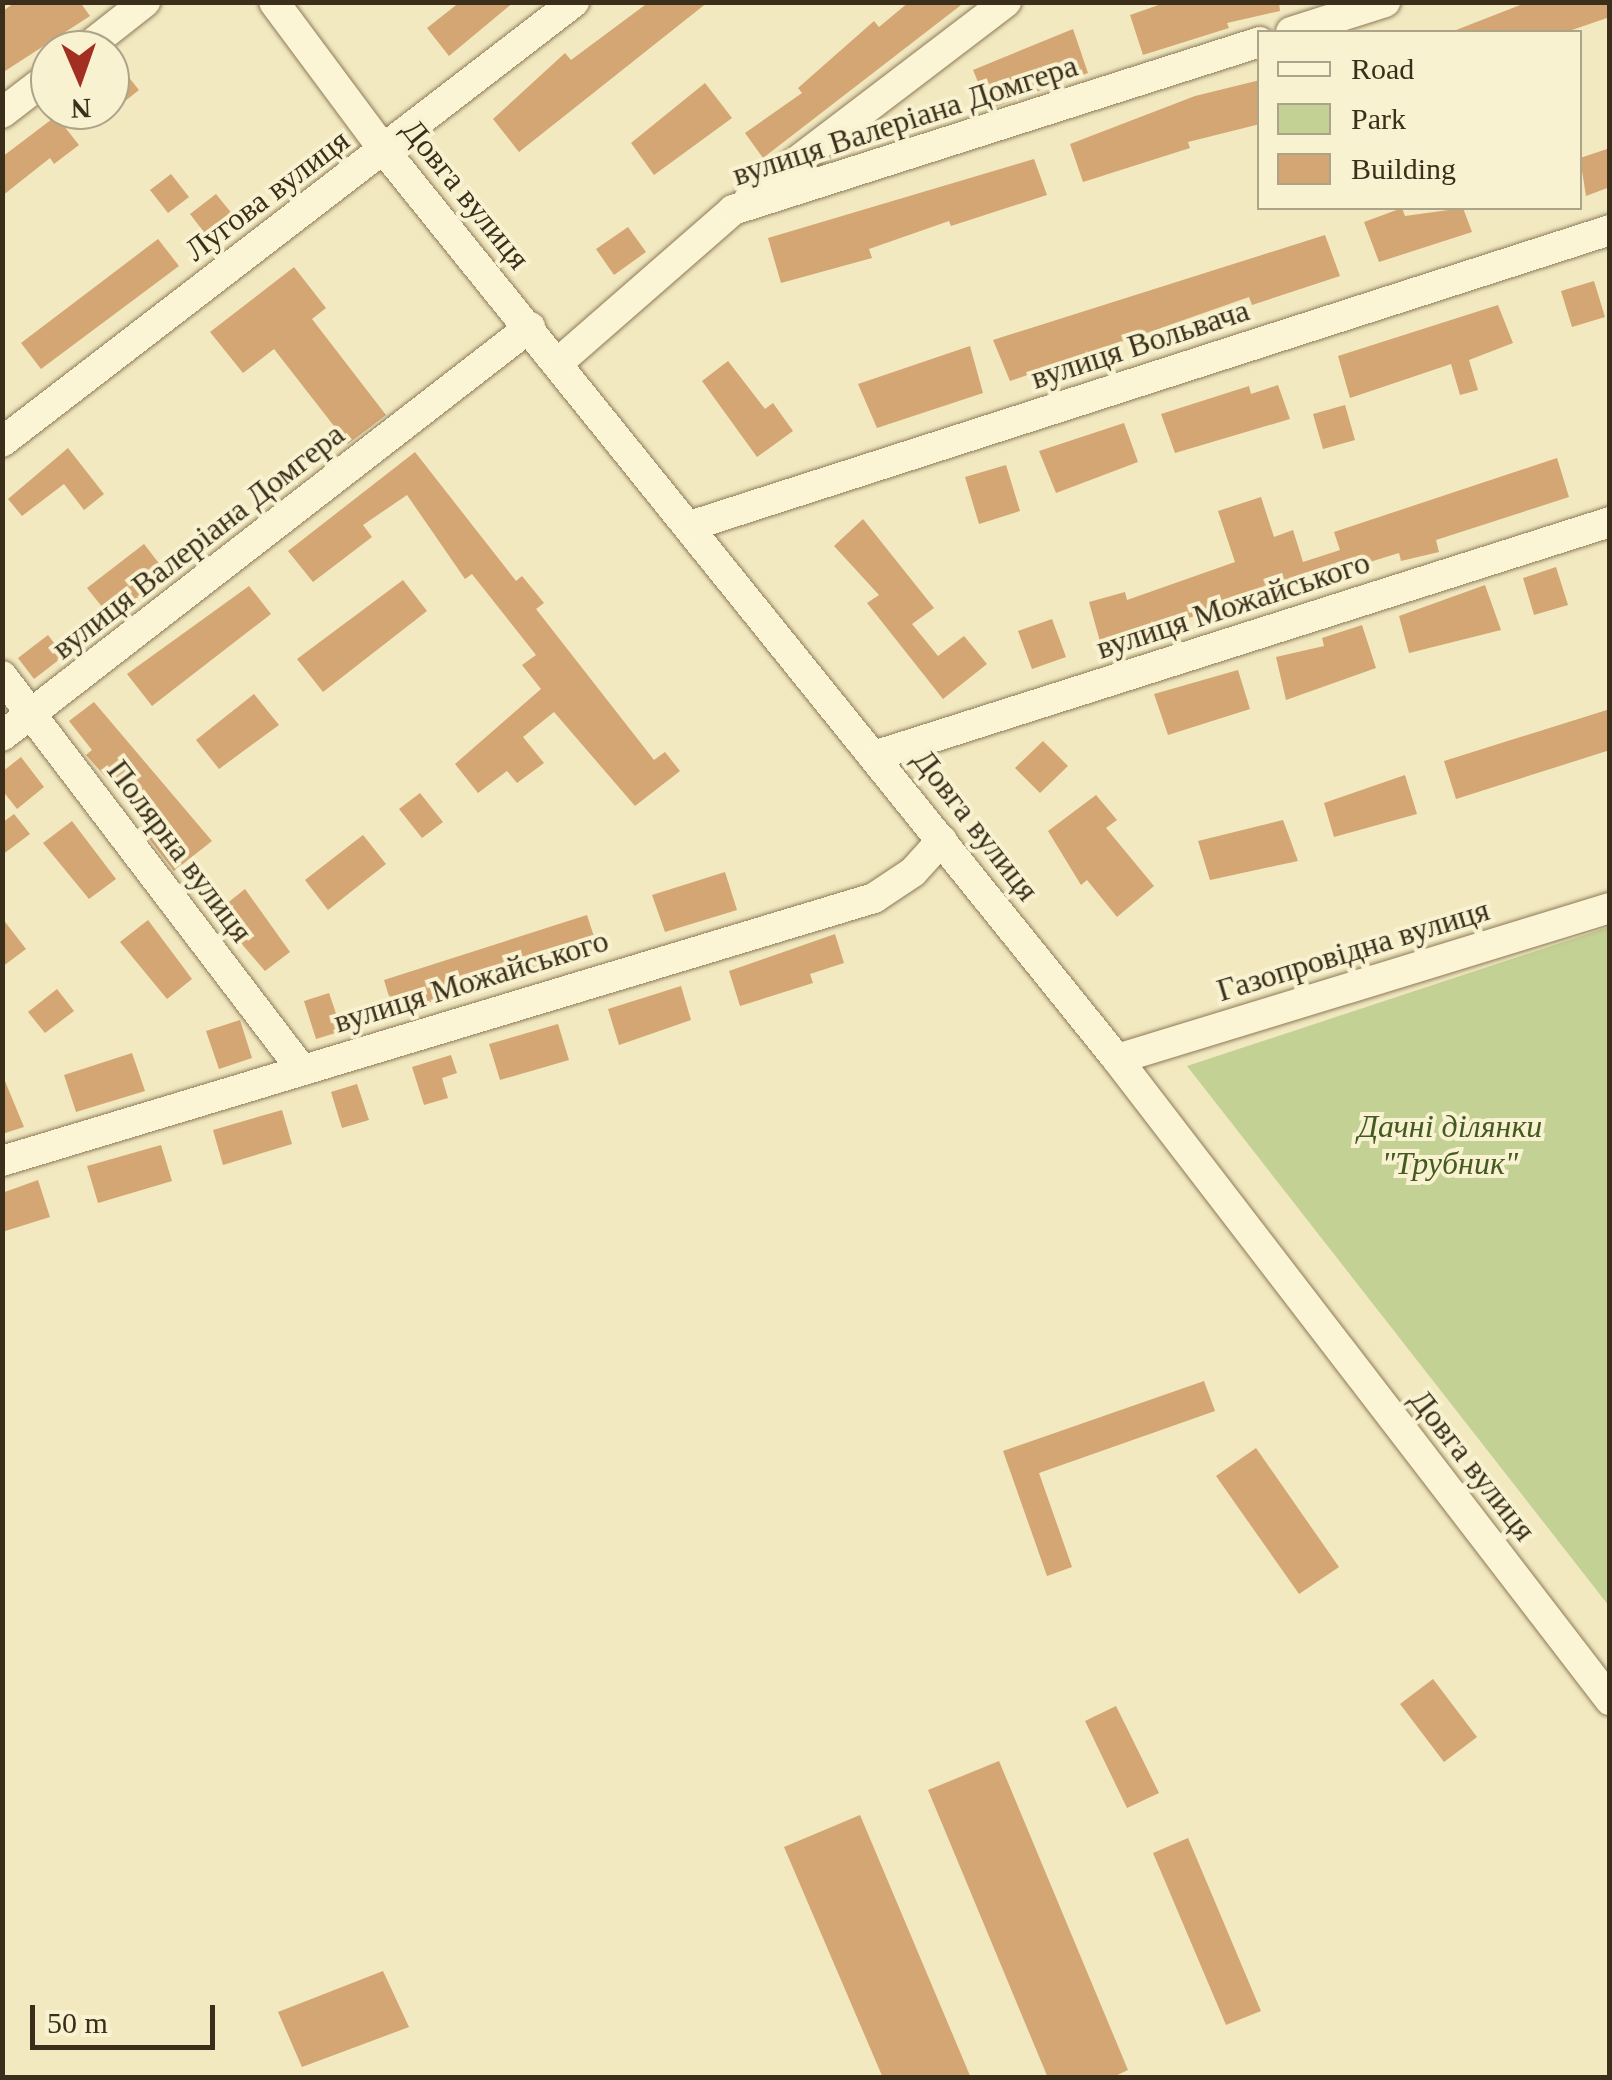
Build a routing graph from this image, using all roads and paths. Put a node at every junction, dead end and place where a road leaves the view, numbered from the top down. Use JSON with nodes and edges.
{"nodes":[{"id":1,"x":145,"y":2,"type":"edge"},
{"id":2,"x":274,"y":2,"type":"edge"},
{"id":3,"x":574,"y":2,"type":"edge"},
{"id":4,"x":1006,"y":2,"type":"edge"},
{"id":5,"x":1385,"y":2,"type":"edge"},
{"id":6,"x":109,"y":30,"type":"edge"},
{"id":7,"x":1297,"y":30,"type":"edge"},
{"id":8,"x":1257,"y":43,"type":"edge"},
{"id":9,"x":30,"y":91,"type":"edge"},
{"id":10,"x":2,"y":113,"type":"edge"},
{"id":11,"x":384,"y":150,"type":"junction"},
{"id":12,"x":733,"y":210,"type":"junction"},
{"id":13,"x":1610,"y":230,"type":"edge"},
{"id":14,"x":530,"y":327,"type":"junction"},
{"id":15,"x":559,"y":362,"type":"junction"},
{"id":16,"x":2,"y":442,"type":"edge"},
{"id":17,"x":1610,"y":522,"type":"edge"},
{"id":18,"x":693,"y":525,"type":"junction"},
{"id":19,"x":2,"y":676,"type":"edge"},
{"id":20,"x":32,"y":714,"type":"junction"},
{"id":21,"x":2,"y":736,"type":"edge"},
{"id":22,"x":877,"y":755,"type":"junction"},
{"id":23,"x":942,"y":840,"type":"junction"},
{"id":24,"x":1610,"y":908,"type":"edge"},
{"id":25,"x":1117,"y":1058,"type":"junction"},
{"id":26,"x":302,"y":1068,"type":"junction"},
{"id":27,"x":2,"y":1161,"type":"edge"},
{"id":28,"x":1610,"y":1700,"type":"edge"}],
"edges":[{"from":1,"to":6,"type":"street"},
{"from":2,"to":11,"type":"street","name":"Довга вулиця"},
{"from":3,"to":11,"type":"street","name":"Лугова вулиця"},
{"from":4,"to":12,"type":"street"},
{"from":5,"to":7,"type":"street"},
{"from":8,"to":12,"type":"street","name":"вулиця Валеріана Домгера"},
{"from":9,"to":10,"type":"street"},
{"from":11,"to":14,"type":"street","name":"Довга вулиця"},
{"from":11,"to":16,"type":"street","name":"Лугова вулиця"},
{"from":12,"to":15,"type":"street","name":"вулиця Валеріана Домгера"},
{"from":13,"to":18,"type":"street","name":"вулиця Вольвача"},
{"from":14,"to":15,"type":"street","name":"Довга вулиця"},
{"from":14,"to":20,"type":"street","name":"вулиця Валеріана Домгера"},
{"from":15,"to":18,"type":"street","name":"Довга вулиця"},
{"from":17,"to":22,"type":"street","name":"вулиця Можайського"},
{"from":18,"to":22,"type":"street","name":"Довга вулиця"},
{"from":19,"to":20,"type":"street","name":"Полярна вулиця"},
{"from":20,"to":21,"type":"street","name":"вулиця Валеріана Домгера"},
{"from":20,"to":26,"type":"street","name":"Полярна вулиця"},
{"from":22,"to":23,"type":"street","name":"Довга вулиця"},
{"from":23,"to":25,"type":"street","name":"Довга вулиця"},
{"from":23,"to":26,"type":"street","name":"вулиця Можайського"},
{"from":24,"to":25,"type":"street","name":"Газопровідна вулиця"},
{"from":25,"to":28,"type":"street","name":"Довга вулиця"},
{"from":26,"to":27,"type":"street","name":"вулиця Можайського"}]}
